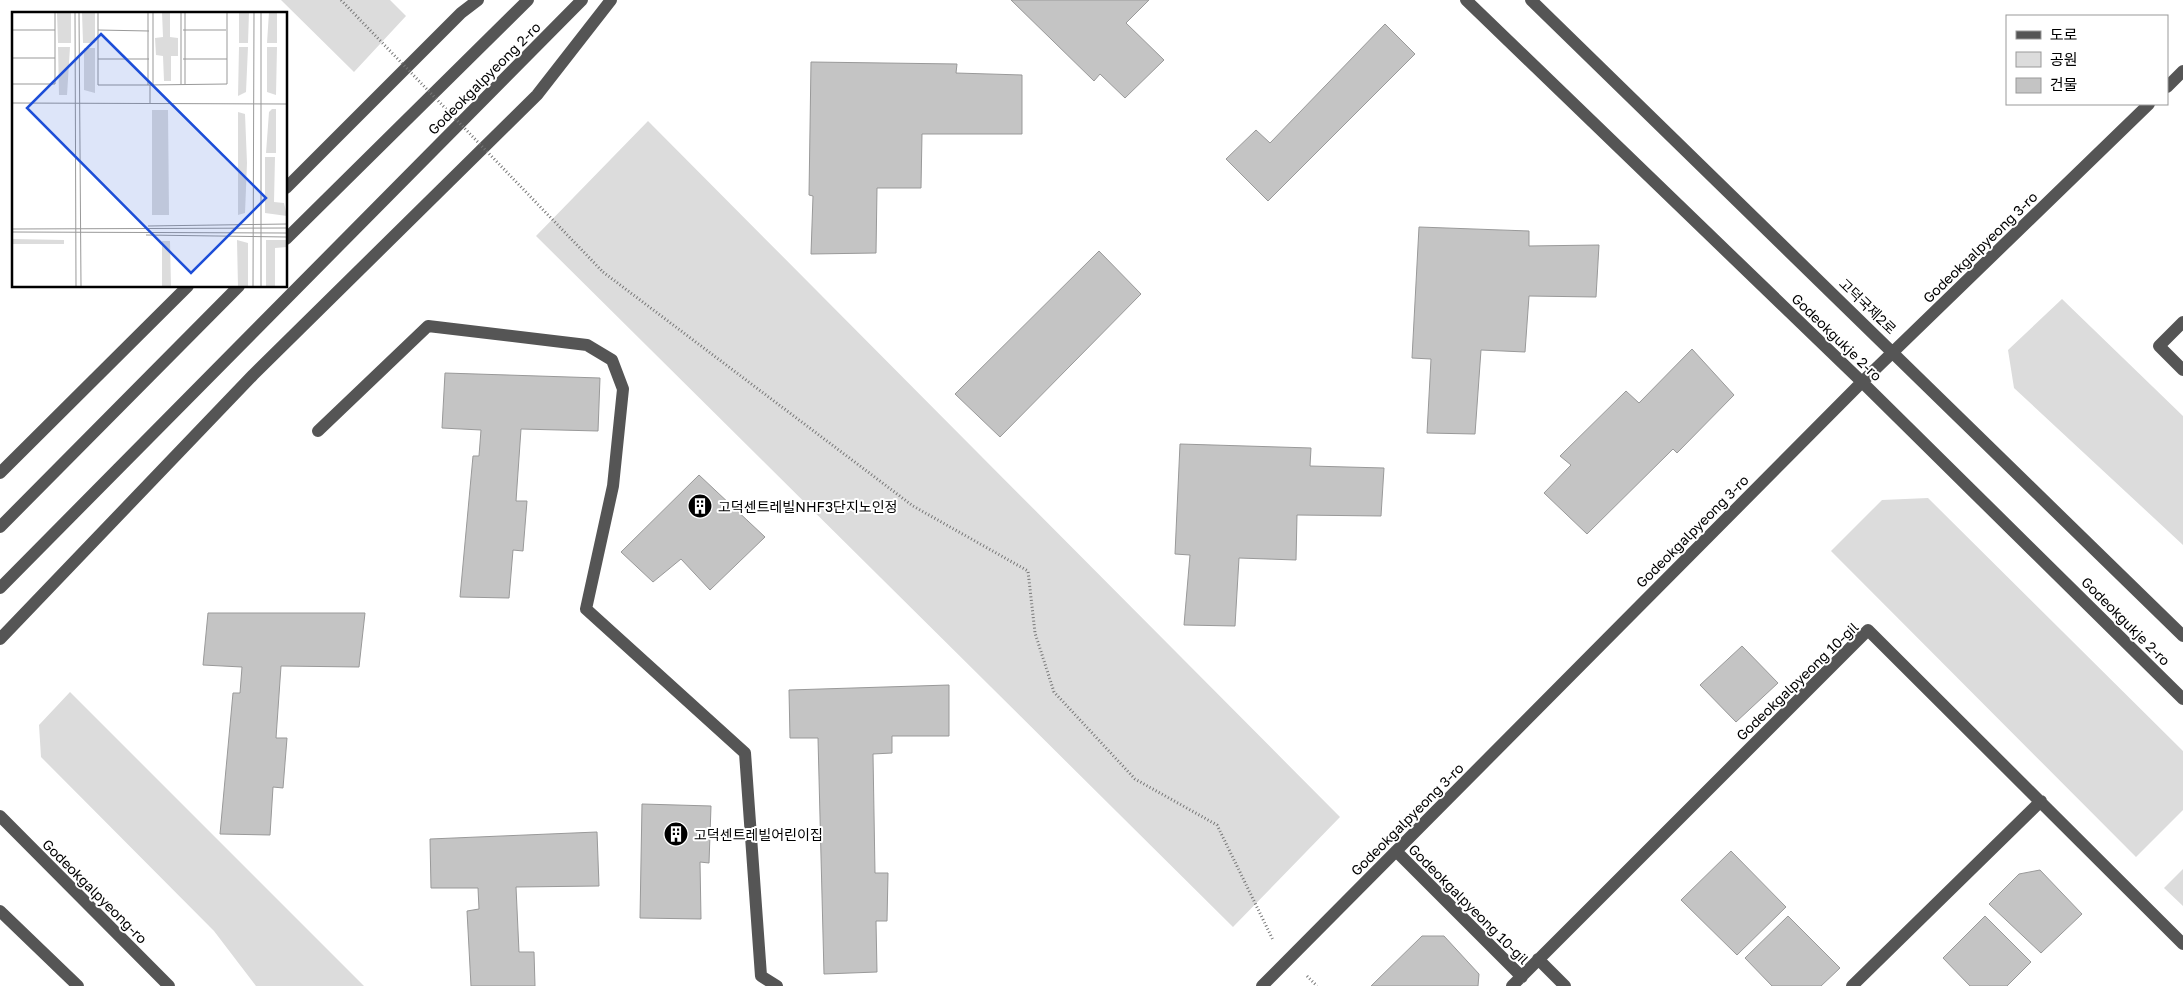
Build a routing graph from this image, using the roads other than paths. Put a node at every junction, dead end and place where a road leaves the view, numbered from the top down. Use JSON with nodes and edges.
{"nodes":[{"id":1,"x":478,"y":0,"type":"edge"},
{"id":2,"x":528,"y":0,"type":"edge"},
{"id":3,"x":582,"y":0,"type":"edge"},
{"id":4,"x":611,"y":0,"type":"edge"},
{"id":5,"x":1466,"y":0,"type":"edge"},
{"id":6,"x":1531,"y":0,"type":"edge"},
{"id":7,"x":2183,"y":71,"type":"edge"},
{"id":8,"x":2168,"y":86,"type":"edge"},
{"id":9,"x":2148,"y":105,"type":"edge"},
{"id":10,"x":288,"y":186,"type":"edge"},
{"id":11,"x":288,"y":237,"type":"edge"},
{"id":12,"x":186,"y":288,"type":"edge"},
{"id":13,"x":237,"y":288,"type":"edge"},
{"id":14,"x":2183,"y":322,"type":"edge"},
{"id":15,"x":1893,"y":352,"type":"junction"},
{"id":16,"x":2183,"y":370,"type":"edge"},
{"id":17,"x":1862,"y":382,"type":"junction"},
{"id":18,"x":318,"y":431,"type":"dead end"},
{"id":19,"x":0,"y":473,"type":"edge"},
{"id":20,"x":0,"y":527,"type":"edge"},
{"id":21,"x":0,"y":588,"type":"edge"},
{"id":22,"x":2183,"y":636,"type":"edge"},
{"id":23,"x":0,"y":639,"type":"edge"},
{"id":24,"x":2183,"y":699,"type":"edge"},
{"id":25,"x":2041,"y":801,"type":"junction"},
{"id":26,"x":0,"y":816,"type":"edge"},
{"id":27,"x":1396,"y":851,"type":"junction"},
{"id":28,"x":0,"y":911,"type":"edge"},
{"id":29,"x":2183,"y":944,"type":"edge"},
{"id":30,"x":1538,"y":959,"type":"junction"},
{"id":31,"x":1517,"y":982,"type":"edge"},
{"id":32,"x":78,"y":986,"type":"edge"},
{"id":33,"x":169,"y":986,"type":"edge"},
{"id":34,"x":777,"y":986,"type":"edge"},
{"id":35,"x":1262,"y":986,"type":"edge"},
{"id":36,"x":1565,"y":986,"type":"edge"},
{"id":37,"x":1852,"y":986,"type":"edge"}],
"edges":[{"from":1,"to":10,"type":"street"},
{"from":2,"to":11,"type":"street","name":"Godeokgalpyeong 2-ro"},
{"from":3,"to":21,"type":"street","name":"Godeokgalpyeong 2-ro"},
{"from":4,"to":23,"type":"street"},
{"from":5,"to":17,"type":"street","name":"Godeokgukje 2-ro"},
{"from":6,"to":15,"type":"street","name":"고덕국제2로"},
{"from":7,"to":8,"type":"street"},
{"from":9,"to":15,"type":"street","name":"Godeokgalpyeong 3-ro"},
{"from":12,"to":19,"type":"street"},
{"from":13,"to":20,"type":"street"},
{"from":14,"to":16,"type":"street"},
{"from":15,"to":17,"type":"street","name":"Godeokgalpyeong 3-ro"},
{"from":15,"to":22,"type":"street","name":"고덕국제2로"},
{"from":17,"to":24,"type":"street","name":"Godeokgukje 2-ro"},
{"from":17,"to":27,"type":"street","name":"Godeokgalpyeong 3-ro"},
{"from":18,"to":34,"type":"street"},
{"from":25,"to":29,"type":"street","name":"Godeokgalpyeong 10-gil"},
{"from":25,"to":30,"type":"street","name":"Godeokgalpyeong 10-gil"},
{"from":25,"to":37,"type":"street"},
{"from":26,"to":33,"type":"street","name":"Godeokgalpyeong-ro"},
{"from":27,"to":31,"type":"street","name":"Godeokgalpyeong 10-gil"},
{"from":27,"to":35,"type":"street","name":"Godeokgalpyeong 3-ro"},
{"from":28,"to":32,"type":"street"},
{"from":30,"to":31,"type":"street","name":"Godeokgalpyeong 10-gil"},
{"from":30,"to":36,"type":"street","name":"Godeokgalpyeong 10-gil"}]}
